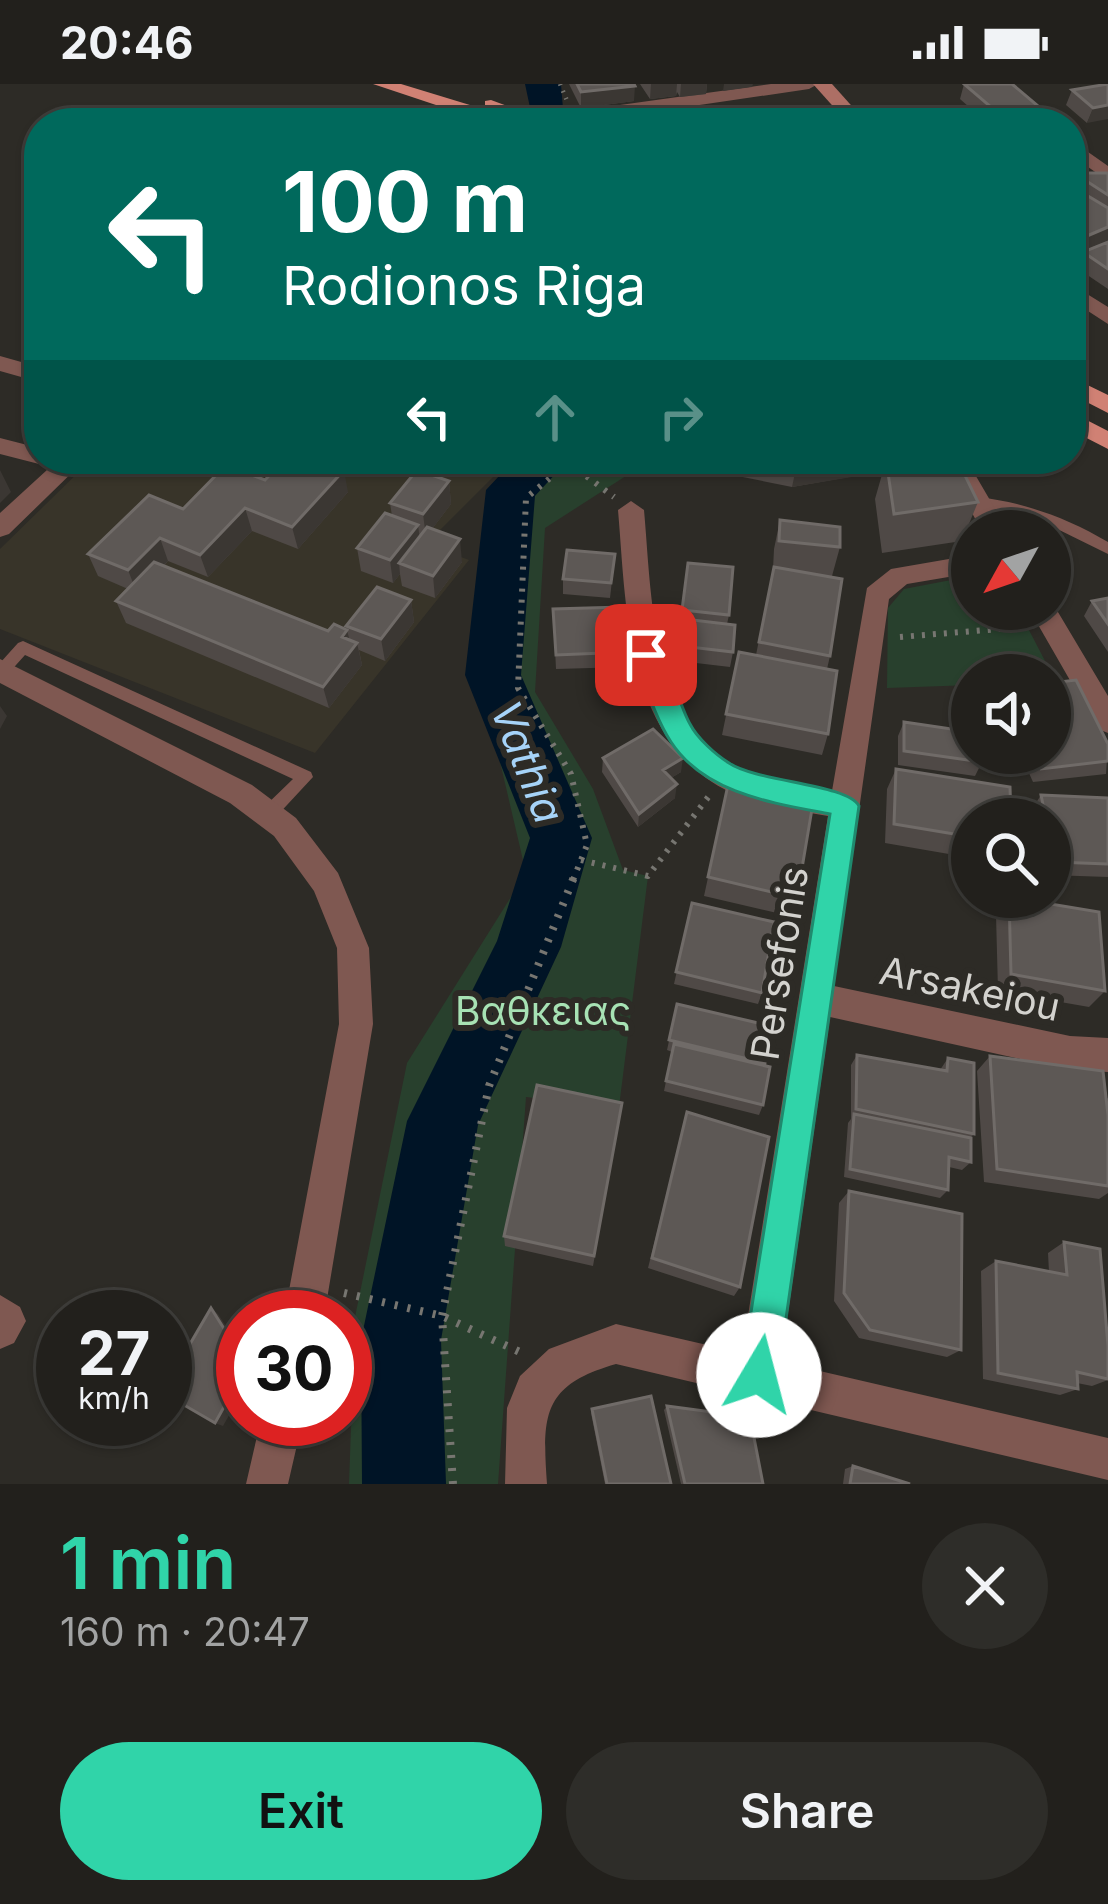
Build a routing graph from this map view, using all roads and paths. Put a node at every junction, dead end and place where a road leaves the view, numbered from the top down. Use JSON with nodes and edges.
{"nodes":[{"id":1,"x":382,"y":84,"type":"edge"},
{"id":2,"x":429,"y":84,"type":"edge"},
{"id":3,"x":809,"y":84,"type":"edge"},
{"id":4,"x":823,"y":84,"type":"edge"},
{"id":5,"x":460,"y":108,"type":"edge"},
{"id":6,"x":500,"y":108,"type":"edge"},
{"id":7,"x":617,"y":108,"type":"edge"},
{"id":8,"x":845,"y":108,"type":"edge"},
{"id":9,"x":58,"y":474,"type":"edge"},
{"id":10,"x":555,"y":474,"type":"edge"},
{"id":11,"x":587,"y":474,"type":"edge"},
{"id":12,"x":963,"y":474,"type":"edge"},
{"id":13,"x":979,"y":502,"type":"junction"},
{"id":14,"x":631,"y":510,"type":"joint"},
{"id":15,"x":983,"y":510,"type":"edge"},
{"id":16,"x":0,"y":528,"type":"edge"},
{"id":17,"x":1108,"y":550,"type":"edge"},
{"id":18,"x":951,"y":567,"type":"edge"},
{"id":19,"x":951,"y":629,"type":"edge"},
{"id":20,"x":1055,"y":630,"type":"edge"},
{"id":21,"x":869,"y":639,"type":"junction"},
{"id":22,"x":1,"y":671,"type":"edge"},
{"id":23,"x":1108,"y":721,"type":"edge"},
{"id":24,"x":726,"y":775,"type":"junction"},
{"id":25,"x":845,"y":806,"type":"junction"},
{"id":26,"x":268,"y":814,"type":"junction"},
{"id":27,"x":581,"y":860,"type":"junction"},
{"id":28,"x":816,"y":998,"type":"junction"},
{"id":29,"x":1108,"y":1055,"type":"edge"},
{"id":30,"x":309,"y":1290,"type":"edge"},
{"id":31,"x":372,"y":1300,"type":"edge"},
{"id":32,"x":0,"y":1315,"type":"edge"},
{"id":33,"x":442,"y":1316,"type":"junction"},
{"id":34,"x":0,"y":1329,"type":"edge"},
{"id":35,"x":557,"y":1370,"type":"junction"},
{"id":36,"x":759,"y":1375,"type":"junction"},
{"id":37,"x":276,"y":1446,"type":"edge"},
{"id":38,"x":1108,"y":1459,"type":"edge"},
{"id":39,"x":268,"y":1484,"type":"edge"},
{"id":40,"x":453,"y":1484,"type":"edge"},
{"id":41,"x":526,"y":1484,"type":"edge"}],
"edges":[{"from":1,"to":5,"type":"main road"},
{"from":2,"to":6,"type":"main road"},
{"from":3,"to":7,"type":"street"},
{"from":4,"to":8,"type":"street"},
{"from":9,"to":16,"type":"street"},
{"from":10,"to":27,"type":"path"},
{"from":11,"to":14,"type":"path"},
{"from":12,"to":13,"type":"street"},
{"from":13,"to":15,"type":"street"},
{"from":13,"to":17,"type":"lane"},
{"from":14,"to":24,"type":"street"},
{"from":18,"to":21,"type":"street","name":"Persefonis"},
{"from":19,"to":21,"type":"path"},
{"from":20,"to":23,"type":"street"},
{"from":21,"to":25,"type":"street","name":"Persefonis"},
{"from":22,"to":26,"type":"street"},
{"from":22,"to":26,"type":"lane"},
{"from":24,"to":25,"type":"street"},
{"from":24,"to":27,"type":"path"},
{"from":25,"to":28,"type":"street","name":"Persefonis"},
{"from":26,"to":30,"type":"street"},
{"from":27,"to":33,"type":"path"},
{"from":28,"to":29,"type":"street","name":"Arsakeiou"},
{"from":28,"to":36,"type":"street","name":"Persefonis"},
{"from":31,"to":33,"type":"path"},
{"from":32,"to":34,"type":"street"},
{"from":33,"to":35,"type":"path"},
{"from":33,"to":40,"type":"path"},
{"from":35,"to":36,"type":"street"},
{"from":35,"to":41,"type":"street"},
{"from":36,"to":38,"type":"street"},
{"from":37,"to":39,"type":"street"}]}
